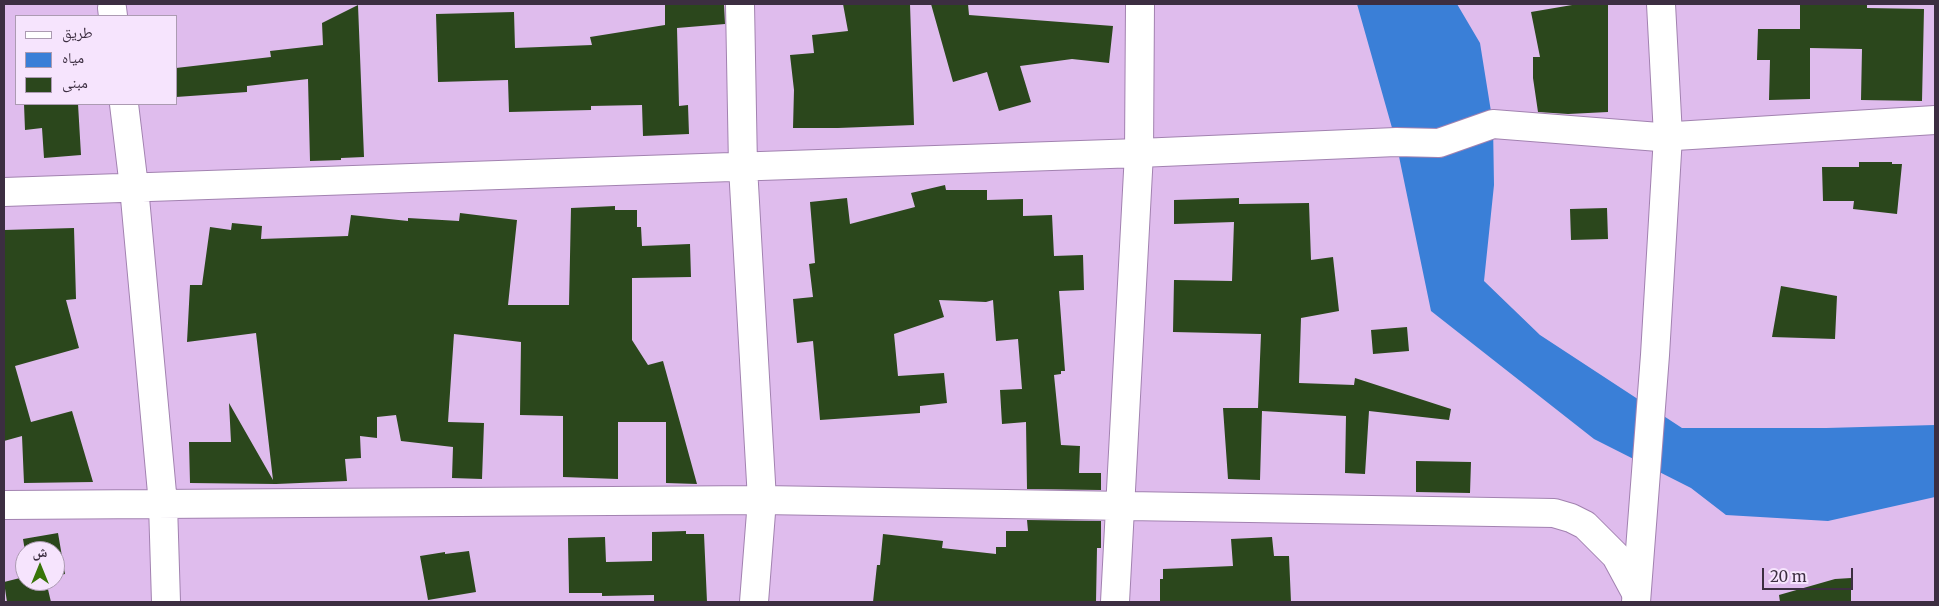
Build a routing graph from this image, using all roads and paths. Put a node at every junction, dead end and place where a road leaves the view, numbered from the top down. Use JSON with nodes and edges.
{"nodes":[{"id":1,"x":740,"y":4,"type":"edge"},
{"id":2,"x":1140,"y":4,"type":"edge"},
{"id":3,"x":1661,"y":4,"type":"edge"},
{"id":4,"x":124,"y":105,"type":"edge"},
{"id":5,"x":1935,"y":120,"type":"edge"},
{"id":6,"x":1668,"y":136,"type":"junction"},
{"id":7,"x":1139,"y":153,"type":"junction"},
{"id":8,"x":742,"y":167,"type":"junction"},
{"id":9,"x":134,"y":187,"type":"junction"},
{"id":10,"x":4,"y":192,"type":"edge"},
{"id":11,"x":762,"y":500,"type":"junction"},
{"id":12,"x":162,"y":504,"type":"junction"},
{"id":13,"x":4,"y":506,"type":"edge"},
{"id":14,"x":1122,"y":506,"type":"junction"},
{"id":15,"x":1636,"y":598,"type":"edge"},
{"id":16,"x":166,"y":602,"type":"edge"},
{"id":17,"x":754,"y":602,"type":"edge"},
{"id":18,"x":1116,"y":602,"type":"edge"}],
"edges":[{"from":1,"to":8,"type":"street"},
{"from":2,"to":7,"type":"street"},
{"from":3,"to":6,"type":"street"},
{"from":4,"to":9,"type":"street"},
{"from":5,"to":6,"type":"street"},
{"from":6,"to":7,"type":"street"},
{"from":6,"to":15,"type":"street"},
{"from":7,"to":8,"type":"street"},
{"from":7,"to":14,"type":"street"},
{"from":8,"to":9,"type":"street"},
{"from":8,"to":11,"type":"street"},
{"from":9,"to":10,"type":"street"},
{"from":9,"to":12,"type":"street"},
{"from":11,"to":12,"type":"street"},
{"from":11,"to":14,"type":"street"},
{"from":11,"to":17,"type":"street"},
{"from":12,"to":13,"type":"street"},
{"from":12,"to":16,"type":"street"},
{"from":14,"to":15,"type":"street"},
{"from":14,"to":18,"type":"street"}]}
